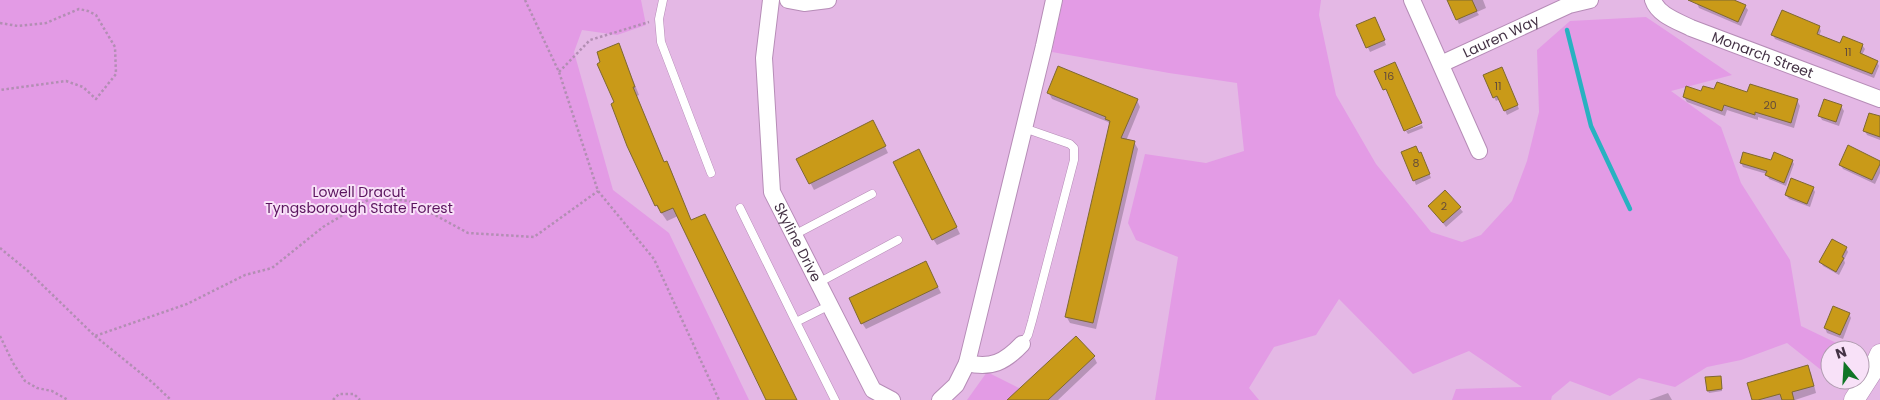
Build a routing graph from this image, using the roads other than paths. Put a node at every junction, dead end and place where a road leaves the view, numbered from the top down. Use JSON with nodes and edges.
{"nodes":[{"id":1,"x":663,"y":0,"type":"edge"},
{"id":2,"x":771,"y":0,"type":"edge"},
{"id":3,"x":788,"y":0,"type":"edge"},
{"id":4,"x":828,"y":0,"type":"edge"},
{"id":5,"x":1054,"y":0,"type":"edge"},
{"id":6,"x":1412,"y":0,"type":"edge"},
{"id":7,"x":1590,"y":0,"type":"edge"},
{"id":8,"x":1653,"y":0,"type":"edge"},
{"id":9,"x":1440,"y":64,"type":"junction"},
{"id":10,"x":1880,"y":99,"type":"edge"},
{"id":11,"x":1024,"y":128,"type":"junction"},
{"id":12,"x":1479,"y":151,"type":"dead end"},
{"id":13,"x":711,"y":174,"type":"dead end"},
{"id":14,"x":872,"y":194,"type":"dead end"},
{"id":15,"x":740,"y":208,"type":"dead end"},
{"id":16,"x":794,"y":234,"type":"junction"},
{"id":17,"x":898,"y":240,"type":"dead end"},
{"id":18,"x":818,"y":283,"type":"junction"},
{"id":19,"x":830,"y":305,"type":"junction"},
{"id":20,"x":796,"y":322,"type":"junction"},
{"id":21,"x":1022,"y":344,"type":"joint"},
{"id":22,"x":1880,"y":354,"type":"edge"},
{"id":23,"x":967,"y":364,"type":"junction"},
{"id":24,"x":835,"y":400,"type":"edge"},
{"id":25,"x":892,"y":400,"type":"edge"},
{"id":26,"x":940,"y":400,"type":"edge"},
{"id":27,"x":1854,"y":400,"type":"edge"}],
"edges":[{"from":1,"to":13,"type":"lane"},
{"from":2,"to":16,"type":"street","name":"Skyline Drive"},
{"from":3,"to":4,"type":"street"},
{"from":5,"to":11,"type":"street"},
{"from":6,"to":9,"type":"street"},
{"from":7,"to":9,"type":"street","name":"Lauren Way"},
{"from":8,"to":10,"type":"street","name":"Monarch Street"},
{"from":9,"to":12,"type":"street"},
{"from":11,"to":21,"type":"lane"},
{"from":11,"to":23,"type":"street"},
{"from":14,"to":16,"type":"lane"},
{"from":15,"to":20,"type":"lane"},
{"from":16,"to":18,"type":"street","name":"Skyline Drive"},
{"from":17,"to":18,"type":"lane"},
{"from":18,"to":19,"type":"street","name":"Skyline Drive"},
{"from":19,"to":20,"type":"lane"},
{"from":19,"to":25,"type":"street","name":"Skyline Drive"},
{"from":20,"to":24,"type":"lane"},
{"from":21,"to":23,"type":"street"},
{"from":22,"to":27,"type":"street"},
{"from":23,"to":26,"type":"street"}]}
